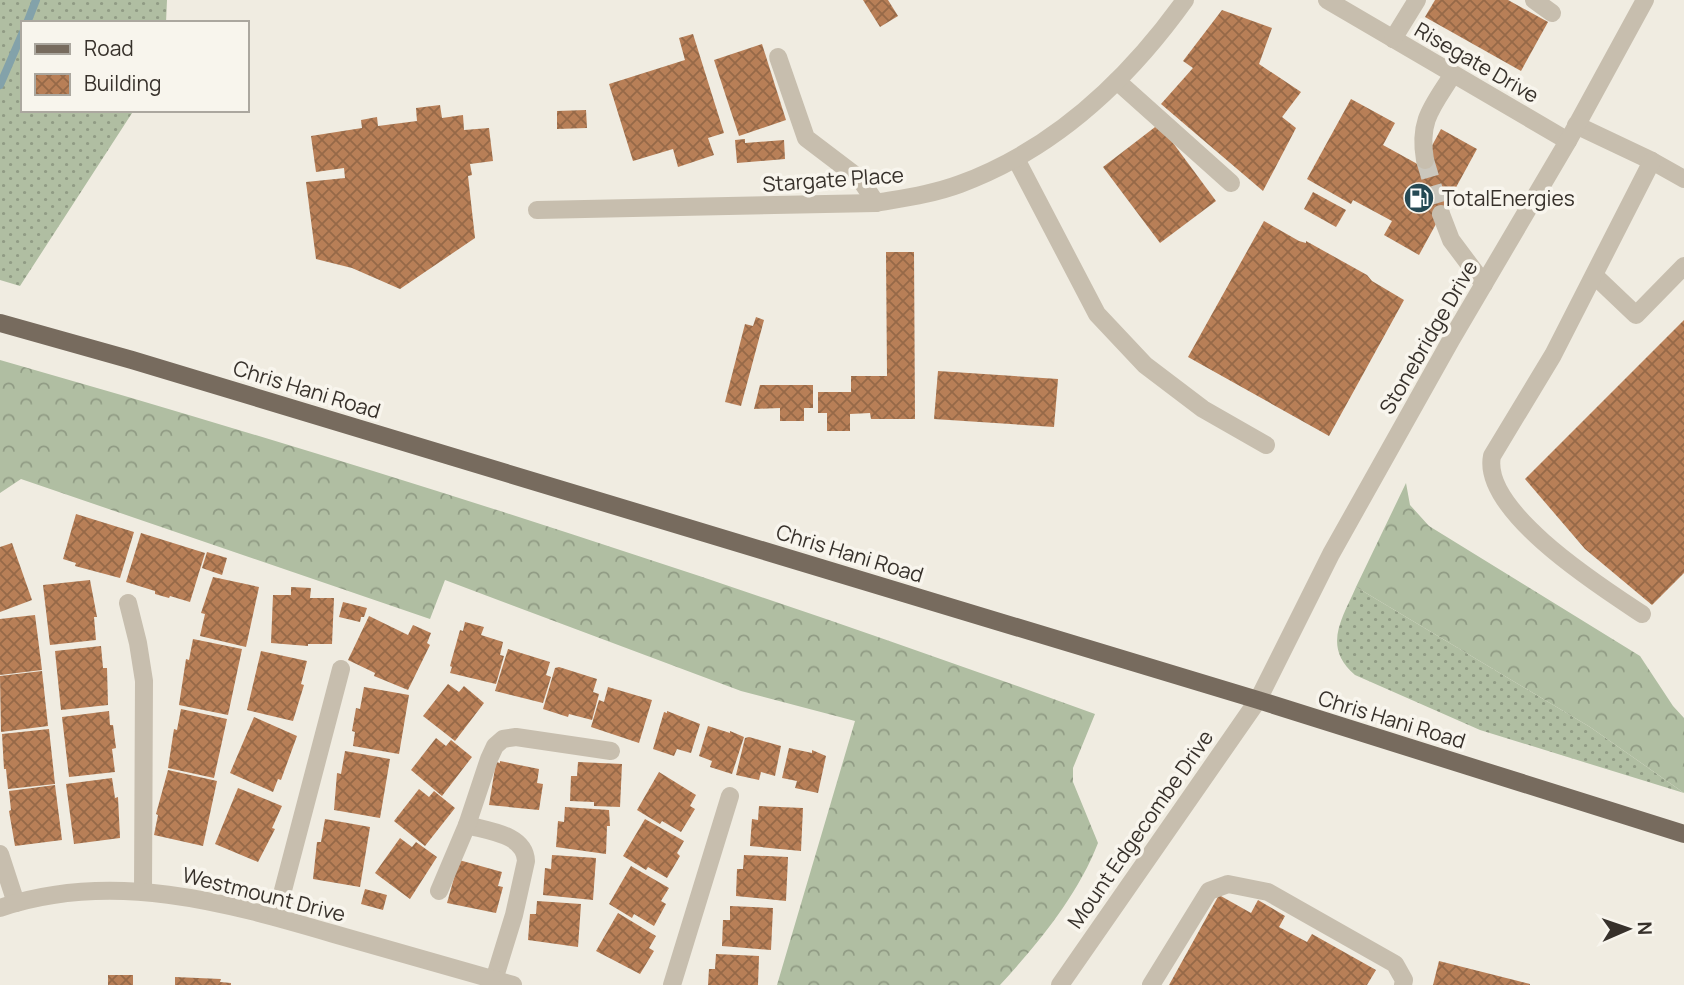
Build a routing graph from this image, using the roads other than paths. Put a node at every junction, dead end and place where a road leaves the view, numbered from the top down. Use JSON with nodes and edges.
{"nodes":[{"id":1,"x":1185,"y":0,"type":"edge"},
{"id":2,"x":1327,"y":0,"type":"edge"},
{"id":3,"x":1417,"y":0,"type":"edge"},
{"id":4,"x":1534,"y":0,"type":"edge"},
{"id":5,"x":1644,"y":0,"type":"edge"},
{"id":6,"x":1552,"y":13,"type":"dead end"},
{"id":7,"x":1393,"y":39,"type":"junction"},
{"id":8,"x":778,"y":57,"type":"dead end"},
{"id":9,"x":1453,"y":74,"type":"junction"},
{"id":10,"x":1117,"y":81,"type":"junction"},
{"id":11,"x":1572,"y":133,"type":"junction"},
{"id":12,"x":1016,"y":159,"type":"junction"},
{"id":13,"x":1425,"y":160,"type":"tunnel mouth"},
{"id":14,"x":1652,"y":161,"type":"junction"},
{"id":15,"x":1684,"y":178,"type":"edge"},
{"id":16,"x":1231,"y":183,"type":"dead end"},
{"id":17,"x":876,"y":203,"type":"junction"},
{"id":18,"x":537,"y":209,"type":"dead end"},
{"id":19,"x":1441,"y":214,"type":"tunnel mouth"},
{"id":20,"x":1684,"y":266,"type":"edge"},
{"id":21,"x":1595,"y":276,"type":"junction"},
{"id":22,"x":1484,"y":284,"type":"junction"},
{"id":23,"x":0,"y":323,"type":"edge"},
{"id":24,"x":1266,"y":445,"type":"dead end"},
{"id":25,"x":128,"y":603,"type":"dead end"},
{"id":26,"x":1642,"y":614,"type":"dead end"},
{"id":27,"x":341,"y":669,"type":"dead end"},
{"id":28,"x":1258,"y":700,"type":"junction"},
{"id":29,"x":611,"y":751,"type":"dead end"},
{"id":30,"x":730,"y":796,"type":"dead end"},
{"id":31,"x":467,"y":825,"type":"junction"},
{"id":32,"x":1684,"y":834,"type":"edge"},
{"id":33,"x":0,"y":854,"type":"edge"},
{"id":34,"x":143,"y":891,"type":"junction"},
{"id":35,"x":439,"y":891,"type":"dead end"},
{"id":36,"x":8,"y":906,"type":"edge"},
{"id":37,"x":276,"y":917,"type":"junction"},
{"id":38,"x":494,"y":979,"type":"junction"},
{"id":39,"x":513,"y":985,"type":"edge"},
{"id":40,"x":672,"y":985,"type":"edge"},
{"id":41,"x":1060,"y":985,"type":"edge"},
{"id":42,"x":1151,"y":985,"type":"edge"},
{"id":43,"x":1404,"y":985,"type":"edge"}],
"edges":[{"from":1,"to":10,"type":"street","name":"Stargate Place"},
{"from":2,"to":7,"type":"street","name":"Risegate Drive"},
{"from":3,"to":7,"type":"street"},
{"from":4,"to":6,"type":"street"},
{"from":5,"to":11,"type":"street","name":"Stonebridge Drive"},
{"from":7,"to":9,"type":"street","name":"Risegate Drive"},
{"from":8,"to":17,"type":"street"},
{"from":9,"to":11,"type":"street","name":"Risegate Drive"},
{"from":9,"to":13,"type":"street"},
{"from":10,"to":12,"type":"street","name":"Stargate Place"},
{"from":10,"to":16,"type":"street"},
{"from":11,"to":14,"type":"street","name":"Risegate Drive"},
{"from":11,"to":22,"type":"street","name":"Stonebridge Drive"},
{"from":12,"to":17,"type":"street","name":"Stargate Place"},
{"from":12,"to":24,"type":"street"},
{"from":14,"to":15,"type":"street","name":"Risegate Drive"},
{"from":14,"to":21,"type":"street"},
{"from":17,"to":18,"type":"street","name":"Stargate Place"},
{"from":19,"to":22,"type":"street"},
{"from":20,"to":21,"type":"street"},
{"from":21,"to":26,"type":"street"},
{"from":22,"to":28,"type":"street","name":"Stonebridge Drive"},
{"from":23,"to":28,"type":"main road","name":"Chris Hani Road"},
{"from":25,"to":34,"type":"street"},
{"from":27,"to":37,"type":"street"},
{"from":28,"to":32,"type":"main road","name":"Chris Hani Road"},
{"from":28,"to":41,"type":"street","name":"Mount Edgecombe Drive"},
{"from":29,"to":31,"type":"street"},
{"from":30,"to":40,"type":"street"},
{"from":31,"to":35,"type":"street"},
{"from":31,"to":38,"type":"street"},
{"from":33,"to":36,"type":"street"},
{"from":34,"to":36,"type":"street","name":"Westmount Drive"},
{"from":34,"to":37,"type":"street","name":"Westmount Drive"},
{"from":37,"to":38,"type":"street","name":"Westmount Drive"},
{"from":38,"to":39,"type":"street","name":"Westmount Drive"},
{"from":42,"to":43,"type":"street"}]}
